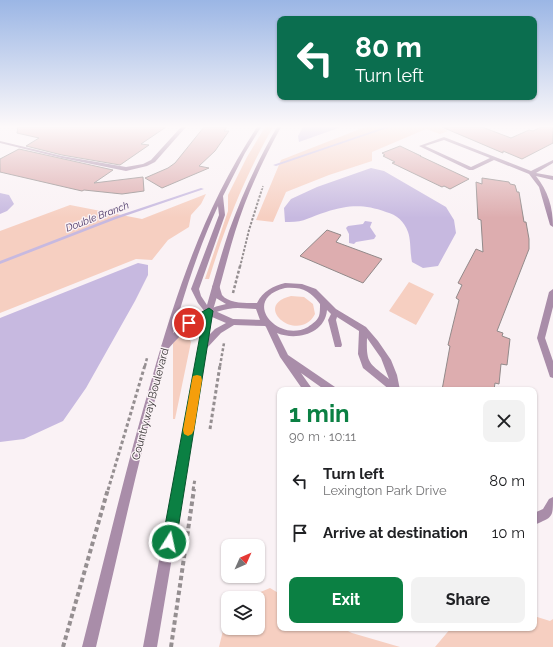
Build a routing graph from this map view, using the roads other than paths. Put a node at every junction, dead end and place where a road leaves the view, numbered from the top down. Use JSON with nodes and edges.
{"nodes":[{"id":1,"x":66,"y":157,"type":"edge"},
{"id":2,"x":157,"y":157,"type":"edge"},
{"id":3,"x":241,"y":157,"type":"edge"},
{"id":4,"x":263,"y":157,"type":"edge"},
{"id":5,"x":445,"y":157,"type":"edge"},
{"id":6,"x":494,"y":158,"type":"joint"},
{"id":7,"x":553,"y":161,"type":"edge"},
{"id":8,"x":531,"y":173,"type":"junction"},
{"id":9,"x":553,"y":178,"type":"edge"},
{"id":10,"x":220,"y":196,"type":"junction"},
{"id":11,"x":553,"y":225,"type":"edge"},
{"id":12,"x":216,"y":287,"type":"junction"},
{"id":13,"x":553,"y":292,"type":"edge"},
{"id":14,"x":324,"y":304,"type":"junction"},
{"id":15,"x":239,"y":306,"type":"junction"},
{"id":16,"x":260,"y":306,"type":"junction"},
{"id":17,"x":209,"y":311,"type":"junction"},
{"id":18,"x":336,"y":312,"type":"junction"},
{"id":19,"x":332,"y":320,"type":"junction"},
{"id":20,"x":233,"y":322,"type":"junction"},
{"id":21,"x":268,"y":324,"type":"junction"},
{"id":22,"x":318,"y":325,"type":"junction"},
{"id":23,"x":363,"y":329,"type":"junction"},
{"id":24,"x":338,"y":345,"type":"dead end"},
{"id":25,"x":203,"y":346,"type":"junction"},
{"id":26,"x":165,"y":347,"type":"junction"},
{"id":27,"x":283,"y":355,"type":"junction"},
{"id":28,"x":553,"y":374,"type":"edge"},
{"id":29,"x":306,"y":387,"type":"edge"},
{"id":30,"x":328,"y":387,"type":"edge"},
{"id":31,"x":392,"y":387,"type":"edge"},
{"id":32,"x":394,"y":387,"type":"edge"},
{"id":33,"x":553,"y":503,"type":"edge"},
{"id":34,"x":537,"y":518,"type":"edge"},
{"id":35,"x":88,"y":647,"type":"edge"},
{"id":36,"x":150,"y":647,"type":"edge"}],
"edges":[{"from":1,"to":2,"type":"street"},
{"from":3,"to":10,"type":"street","name":"Countryway Boulevard"},
{"from":4,"to":12,"type":"street"},
{"from":5,"to":6,"type":"street"},
{"from":6,"to":8,"type":"street"},
{"from":7,"to":8,"type":"street"},
{"from":8,"to":9,"type":"street"},
{"from":8,"to":11,"type":"street"},
{"from":10,"to":17,"type":"street"},
{"from":10,"to":26,"type":"street","name":"Countryway Boulevard"},
{"from":12,"to":15,"type":"street"},
{"from":12,"to":17,"type":"street"},
{"from":13,"to":28,"type":"street"},
{"from":14,"to":16,"type":"street"},
{"from":14,"to":18,"type":"street"},
{"from":14,"to":22,"type":"street"},
{"from":15,"to":16,"type":"street"},
{"from":15,"to":17,"type":"street"},
{"from":16,"to":21,"type":"street"},
{"from":17,"to":20,"type":"street"},
{"from":17,"to":25,"type":"street"},
{"from":17,"to":26,"type":"street"},
{"from":18,"to":19,"type":"street"},
{"from":18,"to":23,"type":"street"},
{"from":19,"to":22,"type":"street"},
{"from":19,"to":24,"type":"street"},
{"from":20,"to":21,"type":"street"},
{"from":20,"to":25,"type":"street"},
{"from":21,"to":22,"type":"street"},
{"from":21,"to":27,"type":"street"},
{"from":23,"to":31,"type":"street"},
{"from":23,"to":32,"type":"street"},
{"from":25,"to":36,"type":"street"},
{"from":26,"to":35,"type":"street","name":"Countryway Boulevard"},
{"from":27,"to":29,"type":"street"},
{"from":27,"to":30,"type":"street"},
{"from":33,"to":34,"type":"street"}]}
